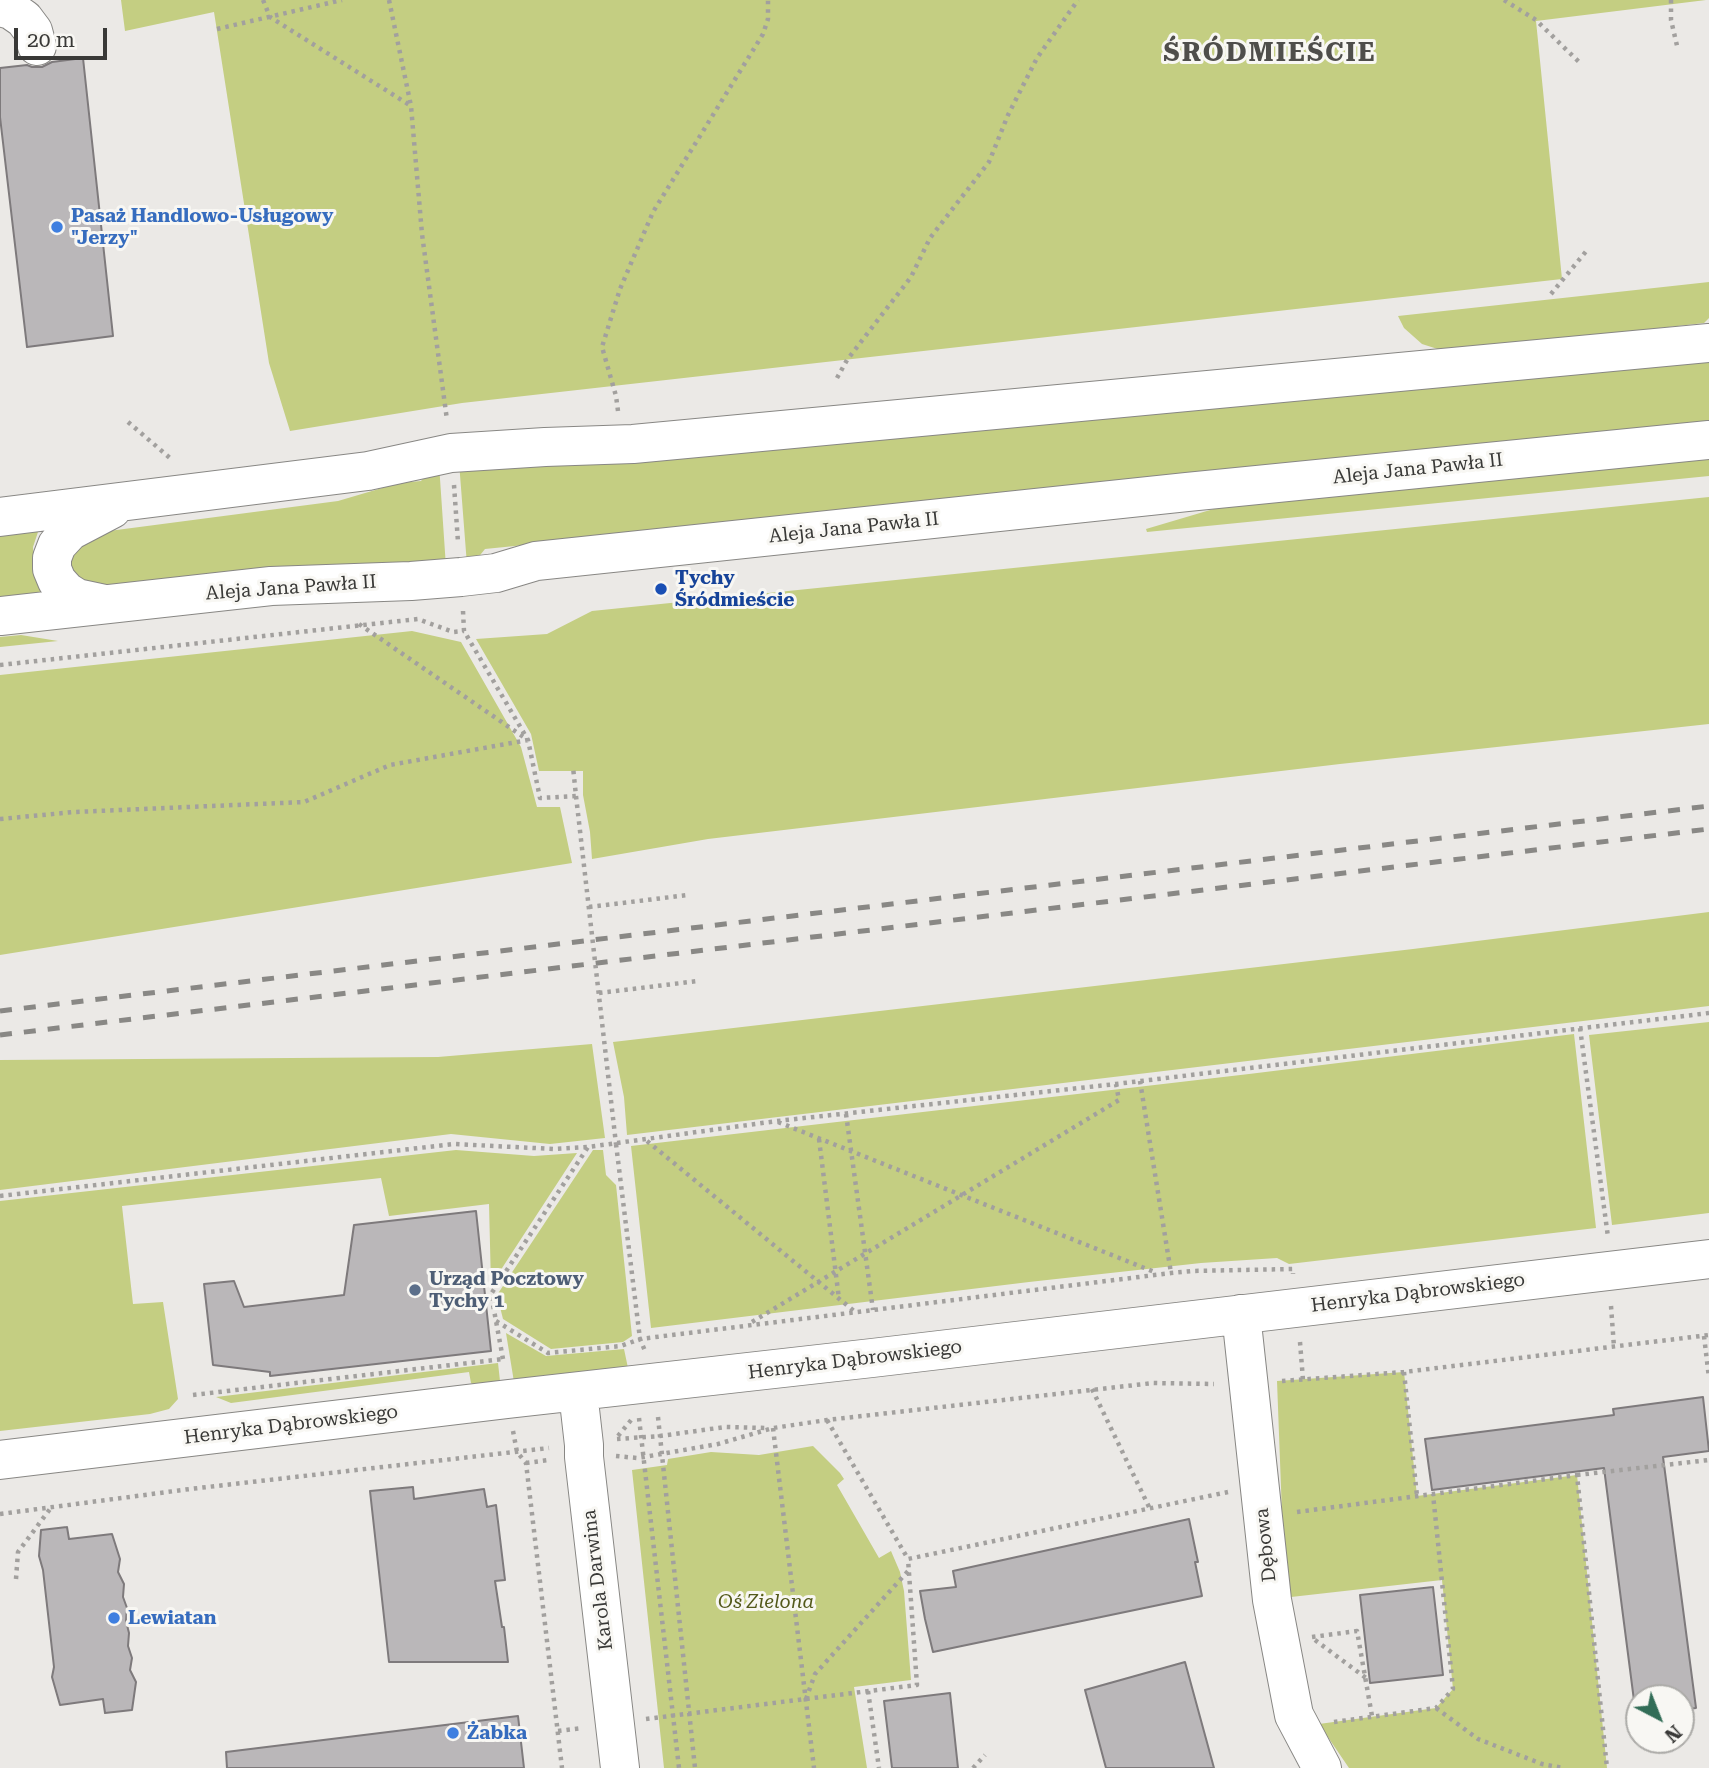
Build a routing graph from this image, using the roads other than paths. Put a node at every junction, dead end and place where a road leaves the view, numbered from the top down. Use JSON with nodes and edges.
{"nodes":[{"id":1,"x":0,"y":7,"type":"edge"},
{"id":2,"x":37,"y":46,"type":"dead end"},
{"id":3,"x":1709,"y":343,"type":"edge"},
{"id":4,"x":1709,"y":440,"type":"edge"},
{"id":5,"x":130,"y":500,"type":"junction"},
{"id":6,"x":0,"y":517,"type":"edge"},
{"id":7,"x":108,"y":605,"type":"junction"},
{"id":8,"x":0,"y":616,"type":"edge"},
{"id":9,"x":1709,"y":1259,"type":"edge"},
{"id":10,"x":1241,"y":1314,"type":"junction"},
{"id":11,"x":578,"y":1392,"type":"junction"},
{"id":12,"x":0,"y":1460,"type":"edge"},
{"id":13,"x":620,"y":1768,"type":"edge"},
{"id":14,"x":1322,"y":1768,"type":"edge"}],
"edges":[{"from":1,"to":2,"type":"street"},
{"from":3,"to":5,"type":"street"},
{"from":4,"to":7,"type":"street","name":"Aleja Jana Pawła II"},
{"from":5,"to":6,"type":"street"},
{"from":5,"to":7,"type":"street"},
{"from":7,"to":8,"type":"street","name":"Aleja Jana Pawła II"},
{"from":9,"to":10,"type":"street","name":"Henryka Dąbrowskiego"},
{"from":10,"to":11,"type":"street","name":"Henryka Dąbrowskiego"},
{"from":10,"to":14,"type":"street","name":"Dębowa"},
{"from":11,"to":12,"type":"street","name":"Henryka Dąbrowskiego"},
{"from":11,"to":13,"type":"street","name":"Karola Darwina"}]}
